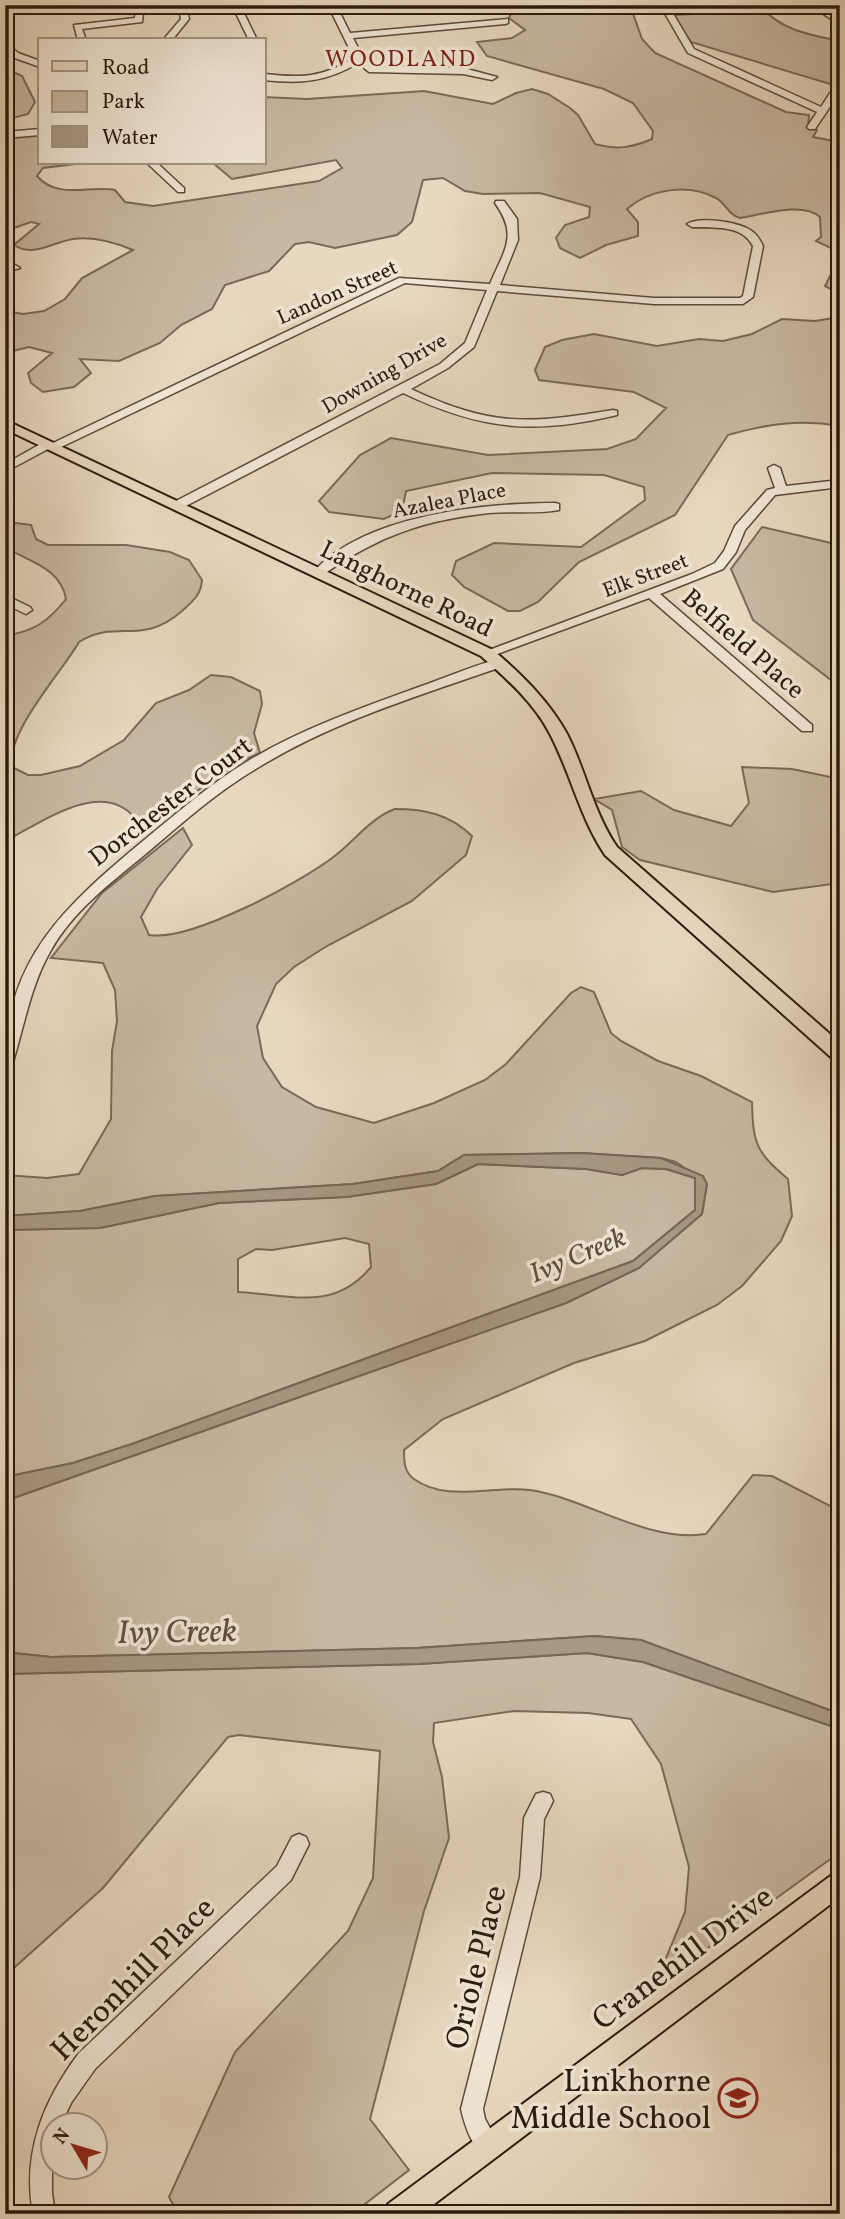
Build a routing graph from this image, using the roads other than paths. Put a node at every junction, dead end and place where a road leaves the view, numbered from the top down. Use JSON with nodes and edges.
{"nodes":[{"id":1,"x":140,"y":5,"type":"edge"},
{"id":2,"x":182,"y":5,"type":"edge"},
{"id":3,"x":236,"y":5,"type":"edge"},
{"id":4,"x":332,"y":5,"type":"edge"},
{"id":5,"x":664,"y":5,"type":"edge"},
{"id":6,"x":814,"y":5,"type":"edge"},
{"id":7,"x":505,"y":21,"type":"dead end"},
{"id":8,"x":840,"y":22,"type":"edge"},
{"id":9,"x":348,"y":36,"type":"junction"},
{"id":10,"x":81,"y":38,"type":"edge"},
{"id":11,"x":169,"y":38,"type":"edge"},
{"id":12,"x":252,"y":38,"type":"edge"},
{"id":13,"x":5,"y":44,"type":"edge"},
{"id":14,"x":359,"y":59,"type":"junction"},
{"id":15,"x":38,"y":63,"type":"edge"},
{"id":16,"x":266,"y":76,"type":"edge"},
{"id":17,"x":492,"y":76,"type":"dead end"},
{"id":18,"x":840,"y":96,"type":"edge"},
{"id":19,"x":823,"y":111,"type":"junction"},
{"id":20,"x":812,"y":127,"type":"dead end"},
{"id":21,"x":38,"y":132,"type":"edge"},
{"id":22,"x":5,"y":135,"type":"edge"},
{"id":23,"x":153,"y":164,"type":"edge"},
{"id":24,"x":181,"y":190,"type":"dead end"},
{"id":25,"x":500,"y":203,"type":"dead end"},
{"id":26,"x":692,"y":224,"type":"dead end"},
{"id":27,"x":496,"y":286,"type":"junction"},
{"id":28,"x":403,"y":389,"type":"junction"},
{"id":29,"x":613,"y":413,"type":"dead end"},
{"id":30,"x":5,"y":424,"type":"edge"},
{"id":31,"x":50,"y":446,"type":"junction"},
{"id":32,"x":774,"y":467,"type":"dead end"},
{"id":33,"x":5,"y":469,"type":"edge"},
{"id":34,"x":837,"y":481,"type":"edge"},
{"id":35,"x":781,"y":488,"type":"junction"},
{"id":36,"x":178,"y":505,"type":"junction"},
{"id":37,"x":555,"y":507,"type":"dead end"},
{"id":38,"x":320,"y":571,"type":"junction"},
{"id":39,"x":652,"y":594,"type":"junction"},
{"id":40,"x":5,"y":599,"type":"edge"},
{"id":41,"x":26,"y":610,"type":"dead end"},
{"id":42,"x":493,"y":658,"type":"junction"},
{"id":43,"x":807,"y":727,"type":"dead end"},
{"id":44,"x":840,"y":1054,"type":"edge"},
{"id":45,"x":5,"y":1062,"type":"edge"},
{"id":46,"x":543,"y":1801,"type":"dead end"},
{"id":47,"x":299,"y":1844,"type":"dead end"},
{"id":48,"x":840,"y":1881,"type":"edge"},
{"id":49,"x":489,"y":2146,"type":"junction"},
{"id":50,"x":44,"y":2214,"type":"edge"},
{"id":51,"x":398,"y":2214,"type":"edge"}],
"edges":[{"from":1,"to":10,"type":"street"},
{"from":2,"to":11,"type":"street"},
{"from":3,"to":12,"type":"street"},
{"from":4,"to":9,"type":"street"},
{"from":5,"to":19,"type":"street"},
{"from":6,"to":8,"type":"street"},
{"from":7,"to":9,"type":"street"},
{"from":9,"to":14,"type":"street"},
{"from":13,"to":15,"type":"street"},
{"from":14,"to":16,"type":"street"},
{"from":14,"to":17,"type":"street"},
{"from":18,"to":19,"type":"street"},
{"from":19,"to":20,"type":"street"},
{"from":21,"to":22,"type":"street"},
{"from":23,"to":24,"type":"street"},
{"from":25,"to":27,"type":"street","name":"Downing Drive"},
{"from":26,"to":27,"type":"street","name":"Landon Street"},
{"from":27,"to":28,"type":"street","name":"Downing Drive"},
{"from":27,"to":31,"type":"street","name":"Landon Street"},
{"from":28,"to":29,"type":"street"},
{"from":28,"to":36,"type":"street","name":"Downing Drive"},
{"from":30,"to":31,"type":"main road","name":"Langhorne Road"},
{"from":31,"to":33,"type":"street","name":"Landon Street"},
{"from":31,"to":36,"type":"main road","name":"Langhorne Road"},
{"from":32,"to":35,"type":"street"},
{"from":34,"to":35,"type":"street"},
{"from":35,"to":39,"type":"street","name":"Elk Street"},
{"from":36,"to":38,"type":"main road","name":"Langhorne Road"},
{"from":37,"to":38,"type":"street","name":"Azalea Place"},
{"from":38,"to":42,"type":"main road","name":"Langhorne Road"},
{"from":39,"to":42,"type":"street","name":"Elk Street"},
{"from":39,"to":43,"type":"street","name":"Belfield Place"},
{"from":40,"to":41,"type":"street"},
{"from":42,"to":44,"type":"main road","name":"Langhorne Road"},
{"from":42,"to":45,"type":"street","name":"Dorchester Court"},
{"from":46,"to":49,"type":"street","name":"Oriole Place"},
{"from":47,"to":50,"type":"street","name":"Heronhill Place"},
{"from":48,"to":49,"type":"main road","name":"Cranehill Drive"},
{"from":49,"to":51,"type":"main road","name":"Cranehill Drive"}]}
